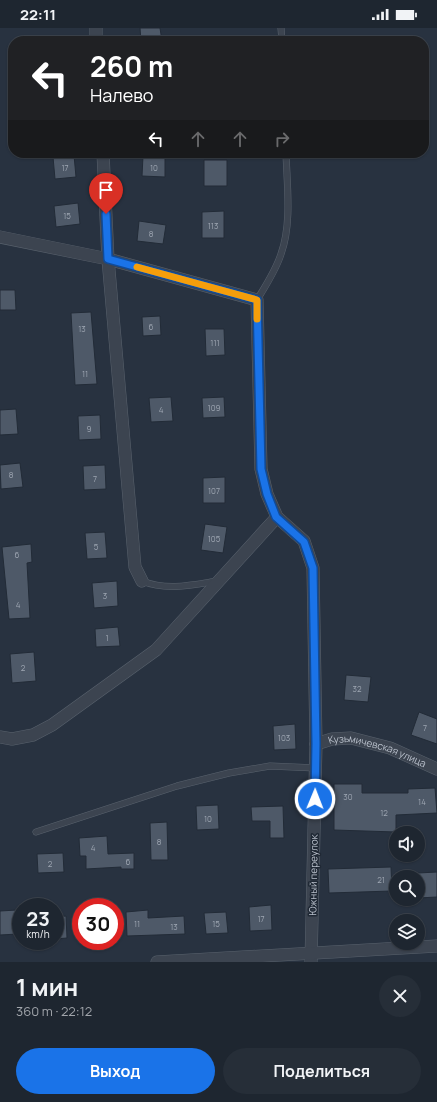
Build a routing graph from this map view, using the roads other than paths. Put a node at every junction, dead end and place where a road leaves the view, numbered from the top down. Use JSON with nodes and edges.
{"nodes":[{"id":1,"x":103,"y":158,"type":"edge"},
{"id":2,"x":286,"y":158,"type":"edge"},
{"id":3,"x":0,"y":237,"type":"edge"},
{"id":4,"x":108,"y":259,"type":"junction"},
{"id":5,"x":257,"y":300,"type":"junction"},
{"id":6,"x":276,"y":517,"type":"junction"},
{"id":7,"x":142,"y":581,"type":"joint"},
{"id":8,"x":219,"y":581,"type":"junction"},
{"id":9,"x":0,"y":736,"type":"edge"},
{"id":10,"x":316,"y":744,"type":"junction"},
{"id":11,"x":316,"y":768,"type":"junction"},
{"id":12,"x":437,"y":769,"type":"edge"},
{"id":13,"x":36,"y":832,"type":"dead end"},
{"id":14,"x":437,"y":946,"type":"edge"},
{"id":15,"x":311,"y":958,"type":"edge"},
{"id":16,"x":157,"y":962,"type":"edge"}],
"edges":[{"from":1,"to":4,"type":"street"},
{"from":2,"to":5,"type":"lane"},
{"from":3,"to":4,"type":"street"},
{"from":4,"to":5,"type":"street"},
{"from":4,"to":7,"type":"street"},
{"from":5,"to":6,"type":"street","name":"Южный переулок"},
{"from":6,"to":8,"type":"street"},
{"from":6,"to":10,"type":"street","name":"Южный переулок"},
{"from":7,"to":8,"type":"lane"},
{"from":8,"to":9,"type":"street"},
{"from":10,"to":11,"type":"street","name":"Южный переулок"},
{"from":10,"to":12,"type":"street","name":"Кузьмичевская улица"},
{"from":11,"to":13,"type":"lane"},
{"from":11,"to":15,"type":"street","name":"Южный переулок"},
{"from":14,"to":15,"type":"street"},
{"from":15,"to":16,"type":"street"}]}
